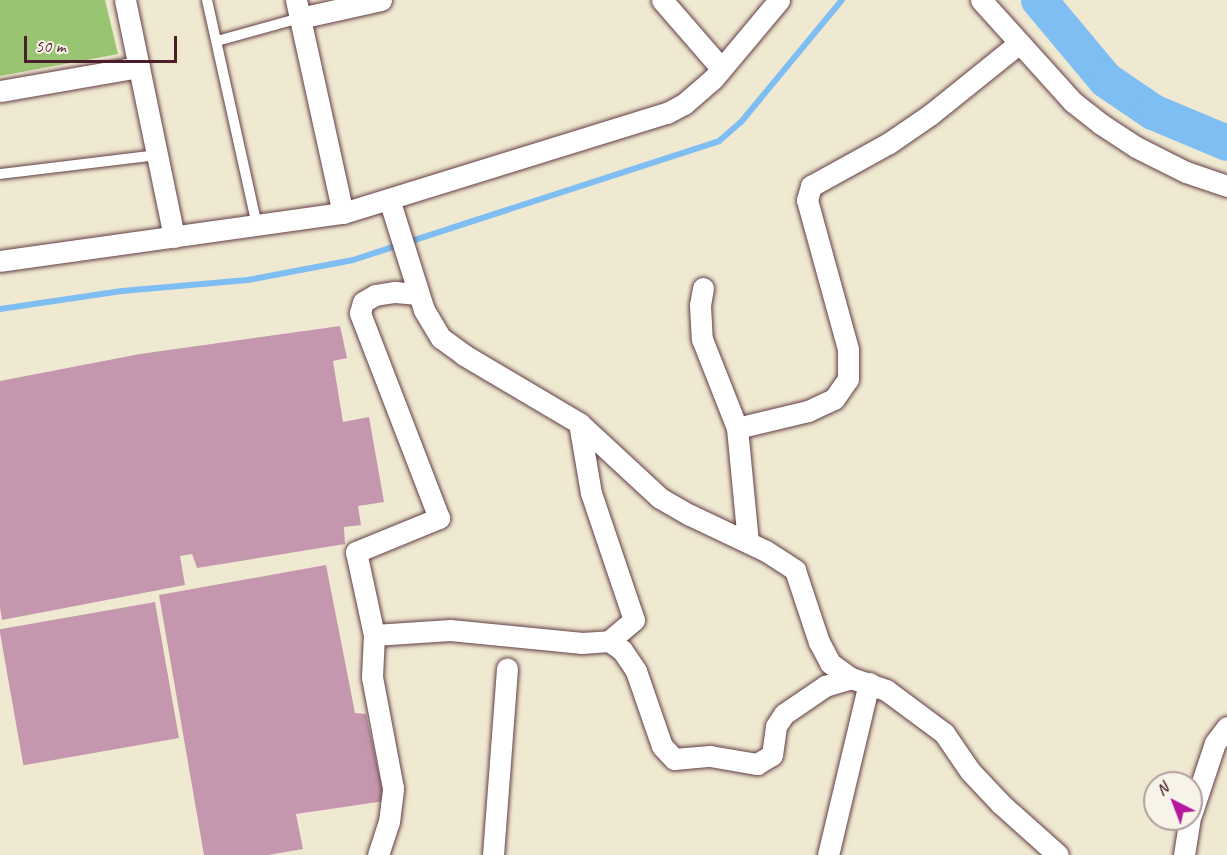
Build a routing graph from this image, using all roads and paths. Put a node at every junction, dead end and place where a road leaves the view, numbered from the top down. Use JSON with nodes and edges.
{"nodes":[{"id":1,"x":125,"y":0,"type":"edge"},
{"id":2,"x":207,"y":0,"type":"edge"},
{"id":3,"x":381,"y":0,"type":"edge"},
{"id":4,"x":662,"y":0,"type":"edge"},
{"id":5,"x":779,"y":0,"type":"edge"},
{"id":6,"x":981,"y":0,"type":"edge"},
{"id":7,"x":298,"y":9,"type":"edge"},
{"id":8,"x":217,"y":41,"type":"junction"},
{"id":9,"x":1018,"y":44,"type":"junction"},
{"id":10,"x":139,"y":67,"type":"junction"},
{"id":11,"x":721,"y":68,"type":"junction"},
{"id":12,"x":0,"y":91,"type":"edge"},
{"id":13,"x":158,"y":155,"type":"junction"},
{"id":14,"x":0,"y":174,"type":"edge"},
{"id":15,"x":1227,"y":186,"type":"edge"},
{"id":16,"x":391,"y":207,"type":"junction"},
{"id":17,"x":343,"y":213,"type":"junction"},
{"id":18,"x":257,"y":227,"type":"junction"},
{"id":19,"x":174,"y":237,"type":"junction"},
{"id":20,"x":0,"y":261,"type":"edge"},
{"id":21,"x":416,"y":287,"type":"junction"},
{"id":22,"x":703,"y":288,"type":"dead end"},
{"id":23,"x":579,"y":423,"type":"junction"},
{"id":24,"x":737,"y":428,"type":"junction"},
{"id":25,"x":748,"y":542,"type":"junction"},
{"id":26,"x":374,"y":635,"type":"junction"},
{"id":27,"x":609,"y":640,"type":"junction"},
{"id":28,"x":507,"y":669,"type":"dead end"},
{"id":29,"x":860,"y":680,"type":"junction"},
{"id":30,"x":1227,"y":727,"type":"edge"},
{"id":31,"x":1203,"y":780,"type":"edge"},
{"id":32,"x":1188,"y":831,"type":"edge"},
{"id":33,"x":378,"y":855,"type":"edge"},
{"id":34,"x":493,"y":855,"type":"edge"},
{"id":35,"x":828,"y":855,"type":"edge"},
{"id":36,"x":1058,"y":855,"type":"edge"},
{"id":37,"x":1184,"y":855,"type":"edge"}],
"edges":[{"from":1,"to":10,"type":"street"},
{"from":2,"to":8,"type":"lane"},
{"from":3,"to":7,"type":"street"},
{"from":4,"to":11,"type":"street"},
{"from":5,"to":11,"type":"street"},
{"from":6,"to":9,"type":"street"},
{"from":7,"to":8,"type":"lane"},
{"from":7,"to":17,"type":"street"},
{"from":8,"to":18,"type":"lane"},
{"from":9,"to":15,"type":"street"},
{"from":9,"to":24,"type":"street"},
{"from":10,"to":12,"type":"street"},
{"from":10,"to":13,"type":"street"},
{"from":11,"to":16,"type":"street"},
{"from":13,"to":14,"type":"lane"},
{"from":13,"to":19,"type":"street"},
{"from":16,"to":17,"type":"street"},
{"from":16,"to":21,"type":"street"},
{"from":17,"to":18,"type":"street"},
{"from":18,"to":19,"type":"street"},
{"from":19,"to":20,"type":"street"},
{"from":21,"to":23,"type":"street"},
{"from":21,"to":26,"type":"street"},
{"from":22,"to":24,"type":"street"},
{"from":23,"to":25,"type":"street"},
{"from":23,"to":27,"type":"street"},
{"from":24,"to":25,"type":"street"},
{"from":25,"to":29,"type":"street"},
{"from":26,"to":27,"type":"street"},
{"from":26,"to":33,"type":"street"},
{"from":27,"to":29,"type":"street"},
{"from":28,"to":34,"type":"street"},
{"from":29,"to":35,"type":"street"},
{"from":29,"to":36,"type":"street"},
{"from":30,"to":31,"type":"street"},
{"from":32,"to":37,"type":"street"}]}
